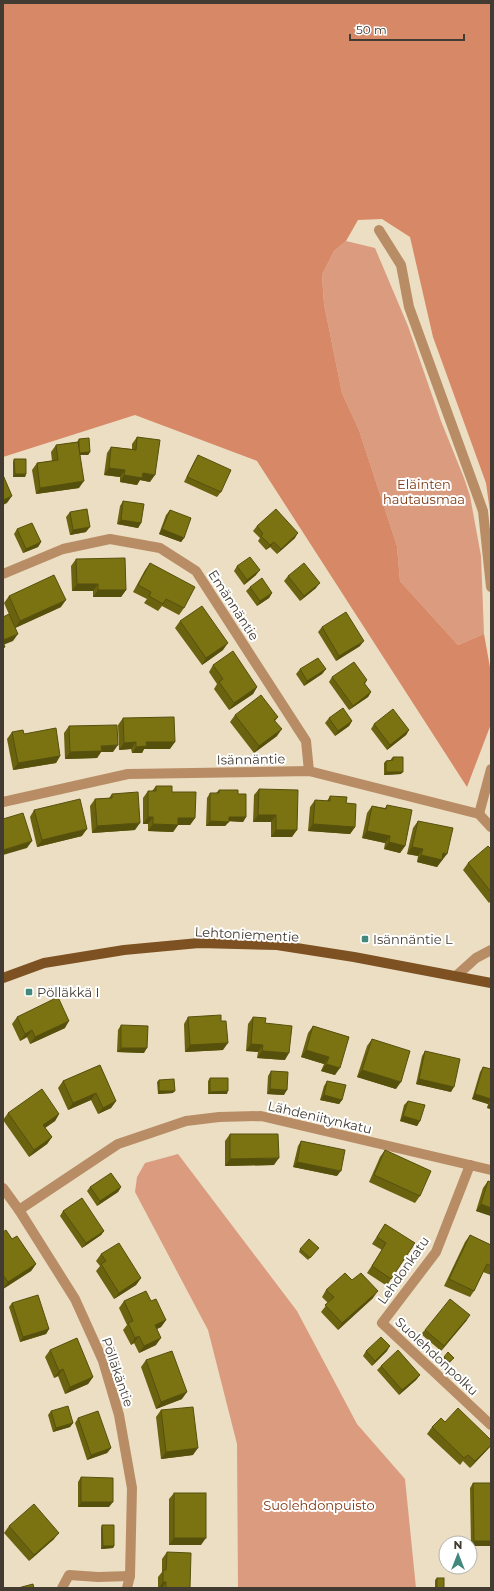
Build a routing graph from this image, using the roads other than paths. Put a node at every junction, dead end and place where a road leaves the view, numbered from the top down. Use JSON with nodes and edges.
{"nodes":[{"id":1,"x":379,"y":230,"type":"dead end"},
{"id":2,"x":3,"y":574,"type":"edge"},
{"id":3,"x":491,"y":587,"type":"edge"},
{"id":4,"x":491,"y":769,"type":"edge"},
{"id":5,"x":309,"y":771,"type":"junction"},
{"id":6,"x":3,"y":802,"type":"edge"},
{"id":7,"x":479,"y":814,"type":"junction"},
{"id":8,"x":491,"y":827,"type":"edge"},
{"id":9,"x":491,"y":950,"type":"edge"},
{"id":10,"x":456,"y":976,"type":"junction"},
{"id":11,"x":3,"y":978,"type":"edge"},
{"id":12,"x":491,"y":983,"type":"edge"},
{"id":13,"x":470,"y":1165,"type":"junction"},
{"id":14,"x":491,"y":1170,"type":"edge"},
{"id":15,"x":3,"y":1188,"type":"edge"},
{"id":16,"x":19,"y":1210,"type":"junction"},
{"id":17,"x":382,"y":1323,"type":"joint"},
{"id":18,"x":491,"y":1425,"type":"edge"},
{"id":19,"x":130,"y":1576,"type":"junction"},
{"id":20,"x":62,"y":1588,"type":"edge"},
{"id":21,"x":128,"y":1588,"type":"edge"}],
"edges":[{"from":1,"to":3,"type":"street"},
{"from":2,"to":5,"type":"street","name":"Emännäntie"},
{"from":4,"to":7,"type":"street"},
{"from":5,"to":6,"type":"street","name":"Isännäntie"},
{"from":5,"to":7,"type":"street","name":"Isännäntie"},
{"from":7,"to":8,"type":"street"},
{"from":9,"to":10,"type":"street"},
{"from":10,"to":11,"type":"main road","name":"Lehtoniementie"},
{"from":10,"to":12,"type":"main road","name":"Lehtoniementie"},
{"from":13,"to":14,"type":"street","name":"Lähdeniitynkatu"},
{"from":13,"to":16,"type":"street","name":"Lähdeniitynkatu"},
{"from":13,"to":17,"type":"street","name":"Lehdonkatu"},
{"from":15,"to":16,"type":"street","name":"Pölläkäntie"},
{"from":16,"to":19,"type":"street","name":"Pölläkäntie"},
{"from":17,"to":18,"type":"street","name":"Suolehdonpolku"},
{"from":19,"to":20,"type":"street"},
{"from":19,"to":21,"type":"street","name":"Pölläkäntie"}]}
